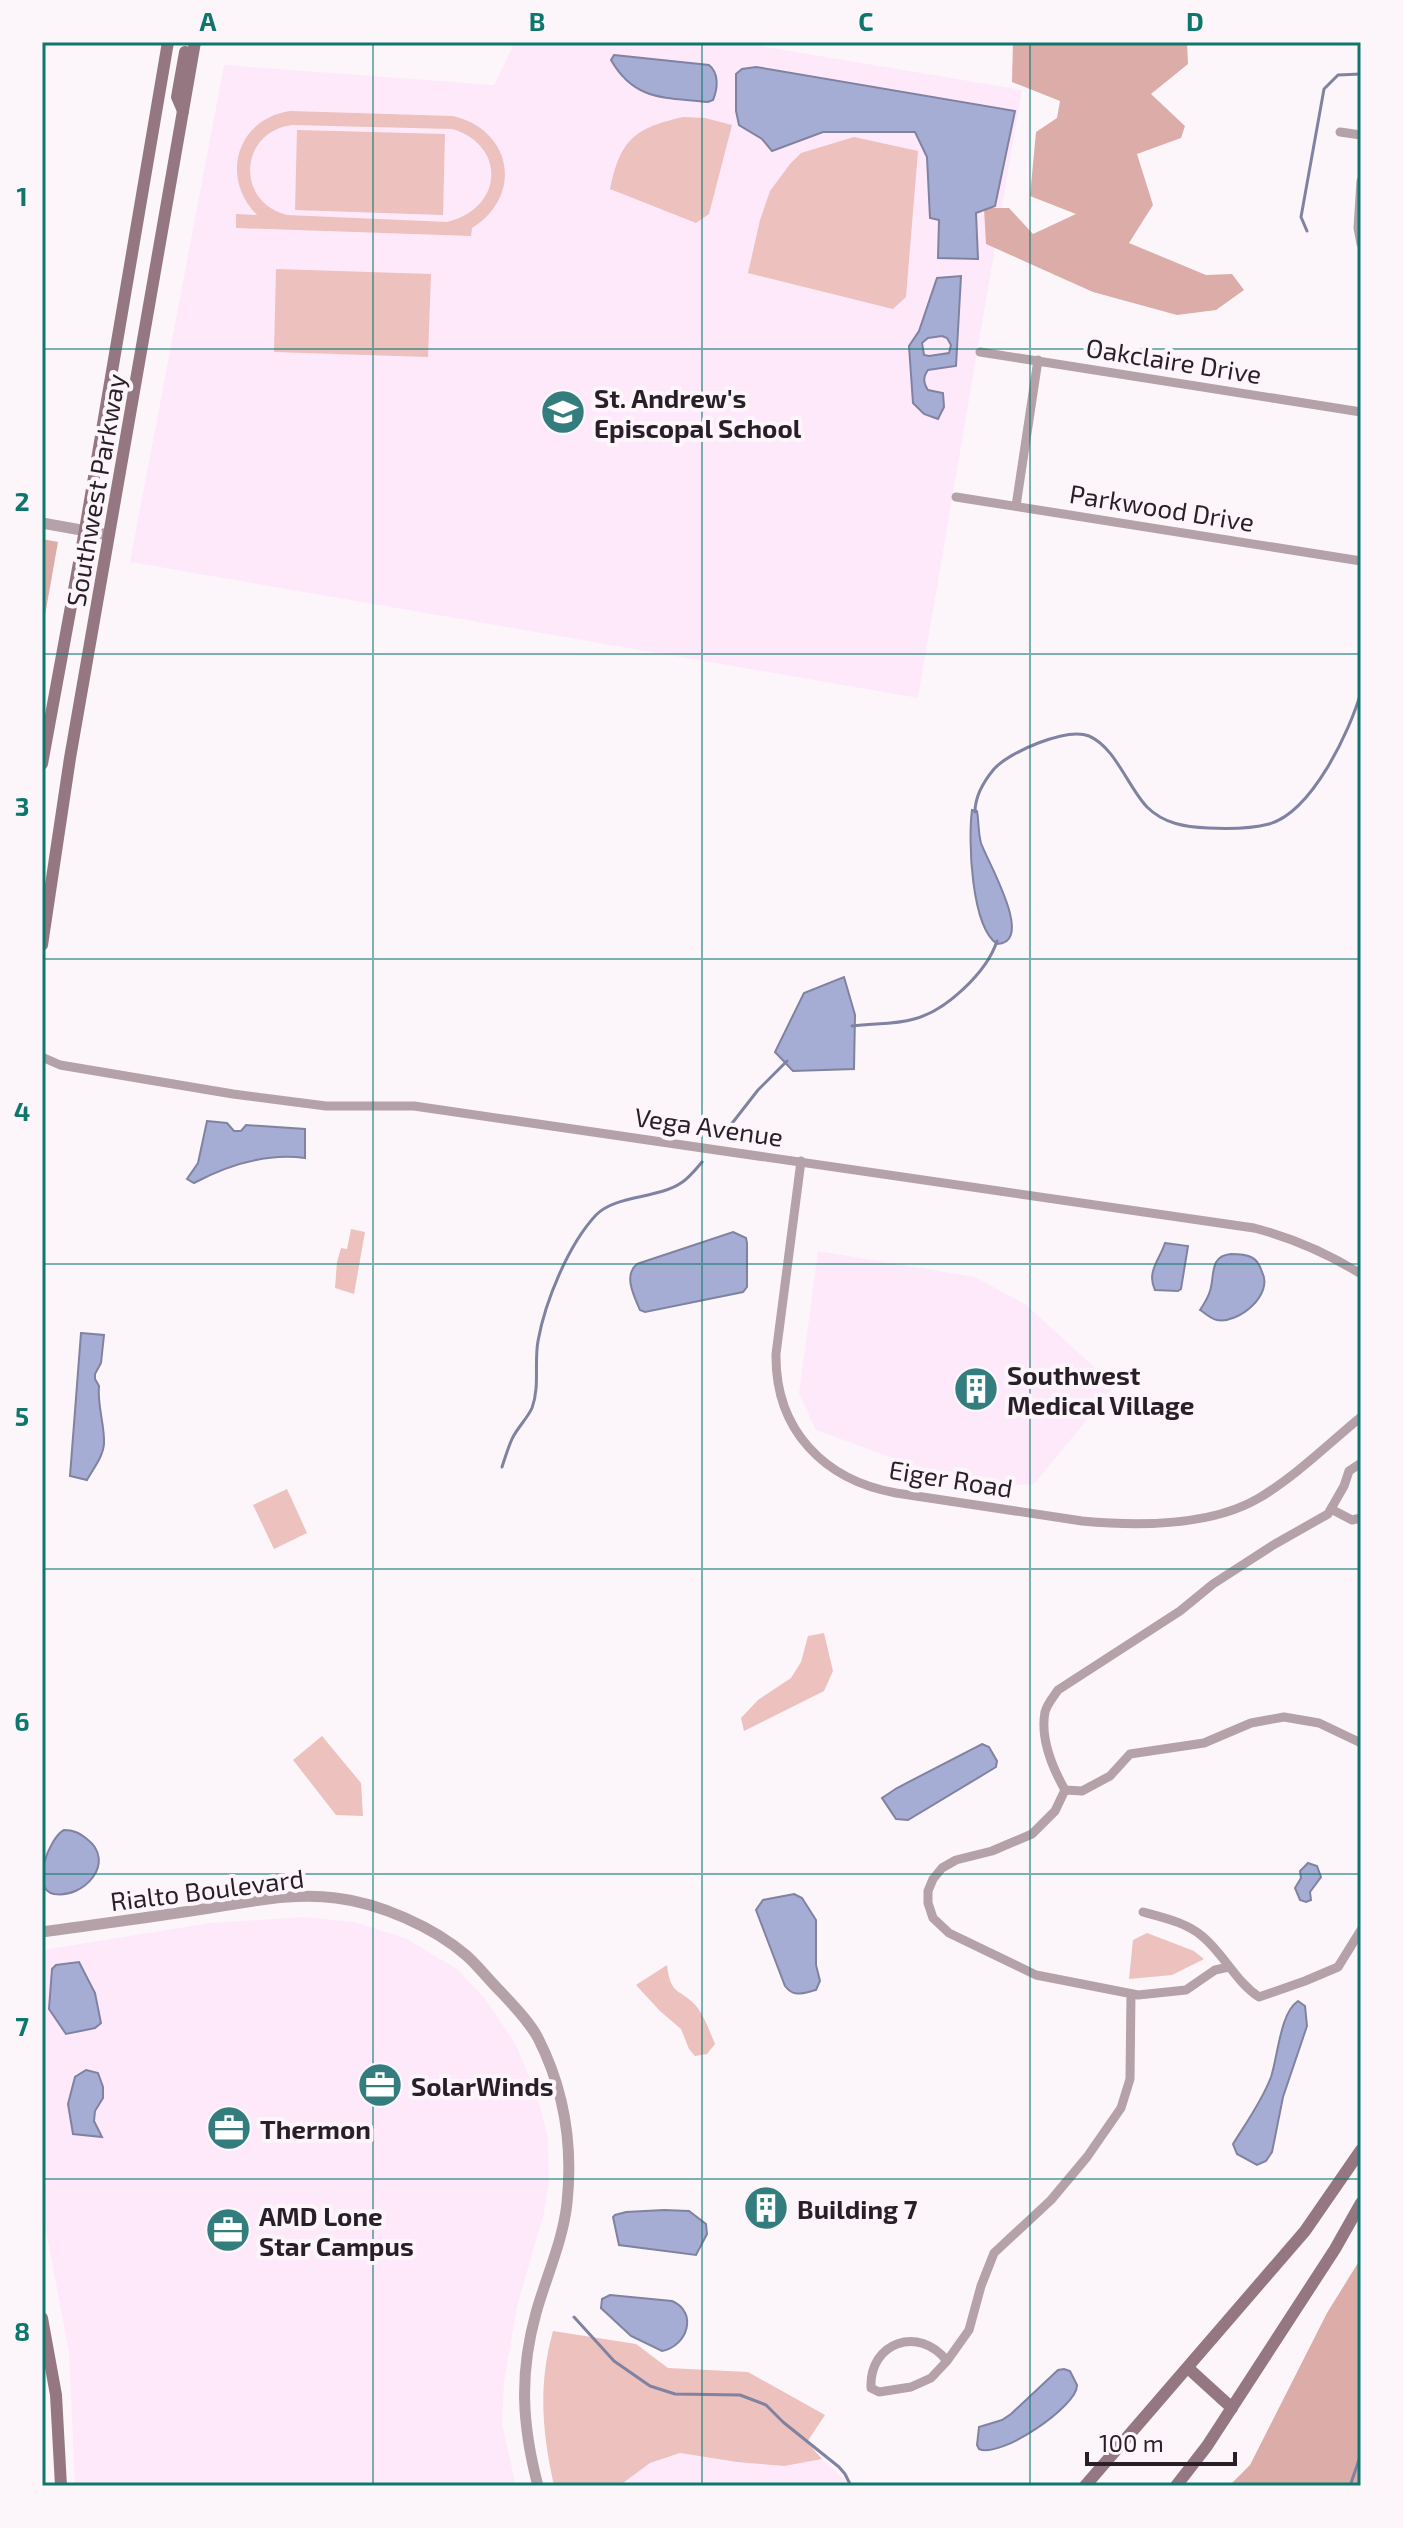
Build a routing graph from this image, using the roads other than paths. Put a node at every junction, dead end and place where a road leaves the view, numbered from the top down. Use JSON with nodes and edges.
{"nodes":[{"id":1,"x":168,"y":42,"type":"edge"},
{"id":2,"x":186,"y":42,"type":"edge"},
{"id":3,"x":195,"y":42,"type":"edge"},
{"id":4,"x":183,"y":111,"type":"junction"},
{"id":5,"x":1340,"y":132,"type":"dead end"},
{"id":6,"x":1361,"y":135,"type":"edge"},
{"id":7,"x":1361,"y":181,"type":"edge"},
{"id":8,"x":1361,"y":244,"type":"edge"},
{"id":9,"x":128,"y":272,"type":"junction"},
{"id":10,"x":155,"y":277,"type":"junction"},
{"id":11,"x":980,"y":352,"type":"dead end"},
{"id":12,"x":1038,"y":360,"type":"junction"},
{"id":13,"x":1361,"y":412,"type":"edge"},
{"id":14,"x":956,"y":497,"type":"dead end"},
{"id":15,"x":1016,"y":506,"type":"junction"},
{"id":16,"x":42,"y":523,"type":"edge"},
{"id":17,"x":85,"y":530,"type":"junction"},
{"id":18,"x":109,"y":535,"type":"junction"},
{"id":19,"x":1361,"y":561,"type":"edge"},
{"id":20,"x":42,"y":764,"type":"edge"},
{"id":21,"x":42,"y":945,"type":"edge"},
{"id":22,"x":42,"y":1057,"type":"edge"},
{"id":23,"x":801,"y":1161,"type":"junction"},
{"id":24,"x":1361,"y":1274,"type":"edge"},
{"id":25,"x":1361,"y":1417,"type":"edge"},
{"id":26,"x":1361,"y":1463,"type":"edge"},
{"id":27,"x":1331,"y":1509,"type":"junction"},
{"id":28,"x":1361,"y":1518,"type":"edge"},
{"id":29,"x":1361,"y":1743,"type":"edge"},
{"id":30,"x":1065,"y":1790,"type":"junction"},
{"id":31,"x":1143,"y":1912,"type":"dead end"},
{"id":32,"x":42,"y":1932,"type":"edge"},
{"id":33,"x":1360,"y":1935,"type":"edge"},
{"id":34,"x":1229,"y":1967,"type":"junction"},
{"id":35,"x":1131,"y":1994,"type":"junction"},
{"id":36,"x":1361,"y":2150,"type":"edge"},
{"id":37,"x":1361,"y":2203,"type":"edge"},
{"id":38,"x":42,"y":2318,"type":"edge"},
{"id":39,"x":947,"y":2361,"type":"junction"},
{"id":40,"x":1188,"y":2368,"type":"junction"},
{"id":41,"x":1232,"y":2408,"type":"junction"},
{"id":42,"x":61,"y":2486,"type":"edge"},
{"id":43,"x":538,"y":2486,"type":"edge"},
{"id":44,"x":1085,"y":2486,"type":"edge"},
{"id":45,"x":1176,"y":2486,"type":"edge"}],
"edges":[{"from":1,"to":9,"type":"main road","name":"Southwest Parkway"},
{"from":2,"to":4,"type":"main road"},
{"from":3,"to":4,"type":"main road","name":"Southwest Parkway"},
{"from":4,"to":10,"type":"main road","name":"Southwest Parkway"},
{"from":5,"to":6,"type":"street"},
{"from":7,"to":8,"type":"street"},
{"from":9,"to":10,"type":"main road"},
{"from":9,"to":17,"type":"main road","name":"Southwest Parkway"},
{"from":10,"to":18,"type":"main road","name":"Southwest Parkway"},
{"from":11,"to":12,"type":"street","name":"Oakclaire Drive"},
{"from":12,"to":13,"type":"street","name":"Oakclaire Drive"},
{"from":12,"to":15,"type":"street"},
{"from":14,"to":15,"type":"street","name":"Parkwood Drive"},
{"from":15,"to":19,"type":"street","name":"Parkwood Drive"},
{"from":16,"to":17,"type":"street"},
{"from":17,"to":18,"type":"street"},
{"from":17,"to":20,"type":"main road","name":"Southwest Parkway"},
{"from":18,"to":21,"type":"main road","name":"Southwest Parkway"},
{"from":22,"to":23,"type":"street","name":"Vega Avenue"},
{"from":23,"to":24,"type":"street","name":"Vega Avenue"},
{"from":23,"to":25,"type":"street","name":"Eiger Road"},
{"from":26,"to":27,"type":"street"},
{"from":27,"to":28,"type":"street"},
{"from":27,"to":30,"type":"street"},
{"from":29,"to":30,"type":"street"},
{"from":30,"to":35,"type":"street"},
{"from":31,"to":34,"type":"street"},
{"from":32,"to":43,"type":"street","name":"Rialto Boulevard"},
{"from":33,"to":34,"type":"street"},
{"from":34,"to":35,"type":"street"},
{"from":35,"to":39,"type":"street"},
{"from":36,"to":40,"type":"main road"},
{"from":37,"to":41,"type":"main road"},
{"from":38,"to":42,"type":"main road"},
{"from":39,"to":39,"type":"street"},
{"from":40,"to":41,"type":"main road"},
{"from":40,"to":44,"type":"main road"},
{"from":41,"to":45,"type":"main road"}]}
